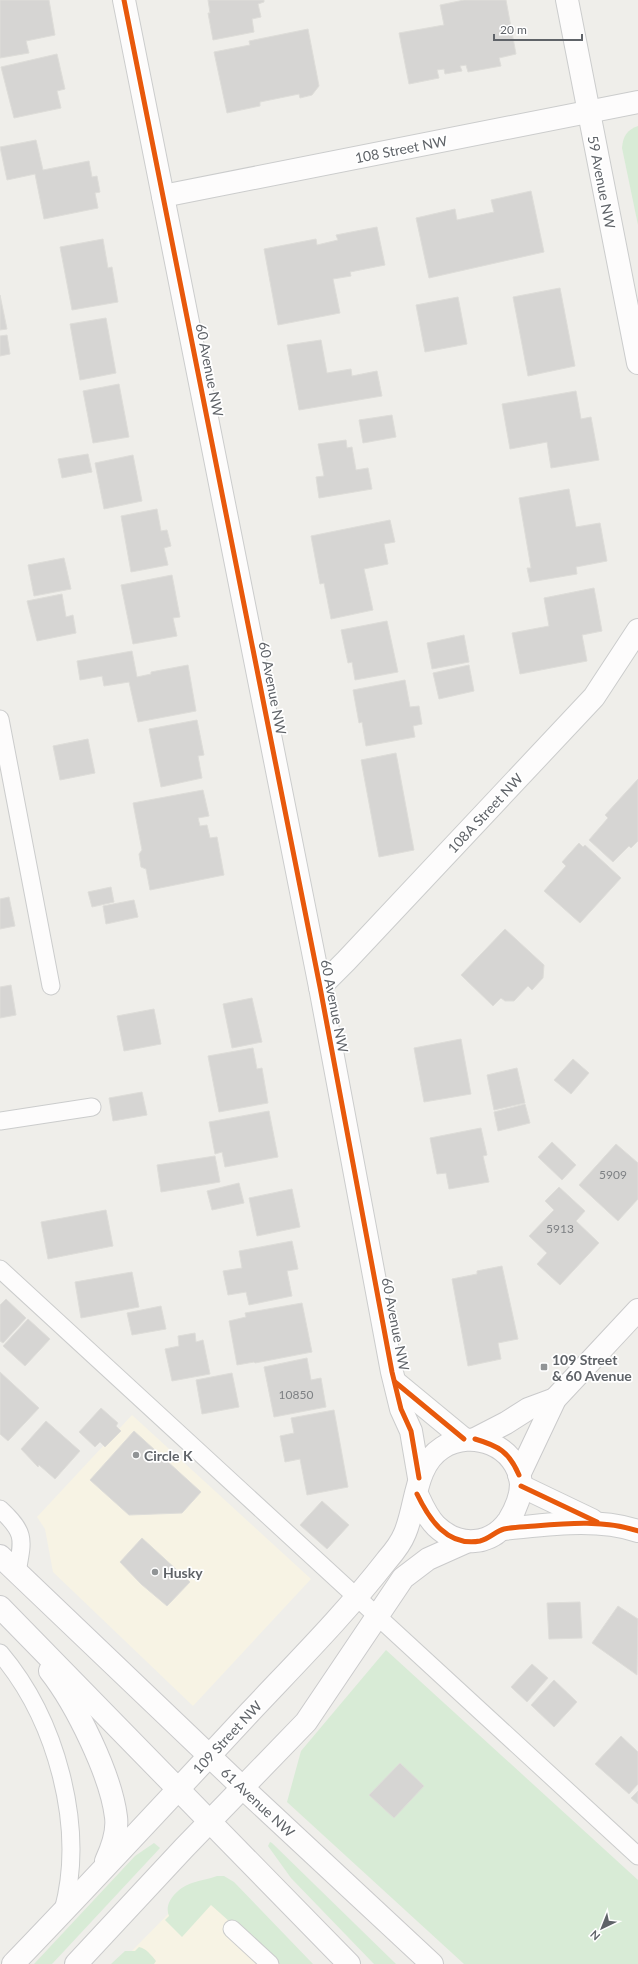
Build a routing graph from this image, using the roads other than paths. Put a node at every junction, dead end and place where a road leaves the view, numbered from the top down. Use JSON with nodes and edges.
{"nodes":[{"id":1,"x":124,"y":0,"type":"edge"},
{"id":2,"x":567,"y":0,"type":"edge"},
{"id":3,"x":638,"y":102,"type":"edge"},
{"id":4,"x":588,"y":112,"type":"junction"},
{"id":5,"x":163,"y":196,"type":"junction"},
{"id":6,"x":638,"y":363,"type":"edge"},
{"id":7,"x":638,"y":630,"type":"edge"},
{"id":8,"x":0,"y":719,"type":"edge"},
{"id":9,"x":51,"y":986,"type":"dead end"},
{"id":10,"x":320,"y":987,"type":"junction"},
{"id":11,"x":92,"y":1107,"type":"dead end"},
{"id":12,"x":0,"y":1121,"type":"edge"},
{"id":13,"x":0,"y":1270,"type":"edge"},
{"id":14,"x":638,"y":1310,"type":"edge"},
{"id":15,"x":395,"y":1382,"type":"junction"},
{"id":16,"x":555,"y":1400,"type":"junction"},
{"id":17,"x":469,"y":1439,"type":"junction"},
{"id":18,"x":520,"y":1480,"type":"junction"},
{"id":19,"x":418,"y":1486,"type":"junction"},
{"id":20,"x":0,"y":1509,"type":"edge"},
{"id":21,"x":600,"y":1524,"type":"junction"},
{"id":22,"x":503,"y":1529,"type":"junction"},
{"id":23,"x":638,"y":1531,"type":"edge"},
{"id":24,"x":466,"y":1542,"type":"junction"},
{"id":25,"x":0,"y":1556,"type":"edge"},
{"id":26,"x":17,"y":1572,"type":"junction"},
{"id":27,"x":356,"y":1598,"type":"junction"},
{"id":28,"x":0,"y":1608,"type":"edge"},
{"id":29,"x":378,"y":1619,"type":"junction"},
{"id":30,"x":0,"y":1653,"type":"edge"},
{"id":31,"x":209,"y":1756,"type":"junction"},
{"id":32,"x":178,"y":1788,"type":"junction"},
{"id":33,"x":243,"y":1788,"type":"junction"},
{"id":34,"x":210,"y":1821,"type":"junction"},
{"id":35,"x":638,"y":1856,"type":"edge"},
{"id":36,"x":104,"y":1867,"type":"junction"},
{"id":37,"x":63,"y":1911,"type":"junction"},
{"id":38,"x":232,"y":1929,"type":"dead end"},
{"id":39,"x":13,"y":1964,"type":"edge"},
{"id":40,"x":76,"y":1964,"type":"edge"},
{"id":41,"x":270,"y":1964,"type":"edge"},
{"id":42,"x":349,"y":1964,"type":"edge"},
{"id":43,"x":432,"y":1964,"type":"edge"}],
"edges":[{"from":1,"to":5,"type":"street","name":"60 Avenue NW"},
{"from":2,"to":4,"type":"street","name":"59 Avenue NW"},
{"from":3,"to":4,"type":"street","name":"108 Street NW"},
{"from":4,"to":5,"type":"street","name":"108 Street NW"},
{"from":4,"to":6,"type":"street","name":"59 Avenue NW"},
{"from":5,"to":10,"type":"street","name":"60 Avenue NW"},
{"from":7,"to":10,"type":"street","name":"108A Street NW"},
{"from":8,"to":9,"type":"lane"},
{"from":10,"to":15,"type":"street","name":"60 Avenue NW"},
{"from":11,"to":12,"type":"lane"},
{"from":13,"to":27,"type":"lane"},
{"from":14,"to":16,"type":"street"},
{"from":15,"to":17,"type":"street","name":"60 Avenue NW"},
{"from":15,"to":19,"type":"street","name":"60 Avenue NW"},
{"from":16,"to":17,"type":"street"},
{"from":16,"to":18,"type":"street"},
{"from":17,"to":18,"type":"street"},
{"from":17,"to":19,"type":"street"},
{"from":18,"to":21,"type":"street"},
{"from":18,"to":22,"type":"street"},
{"from":19,"to":24,"type":"street"},
{"from":19,"to":27,"type":"street","name":"109 Street NW"},
{"from":20,"to":26,"type":"lane"},
{"from":21,"to":22,"type":"street"},
{"from":21,"to":23,"type":"street"},
{"from":22,"to":24,"type":"street"},
{"from":24,"to":29,"type":"street"},
{"from":25,"to":26,"type":"street","name":"61 Avenue NW"},
{"from":26,"to":31,"type":"street","name":"61 Avenue NW"},
{"from":27,"to":29,"type":"lane"},
{"from":27,"to":31,"type":"street","name":"109 Street NW"},
{"from":28,"to":32,"type":"street"},
{"from":28,"to":36,"type":"street"},
{"from":29,"to":33,"type":"street"},
{"from":29,"to":35,"type":"lane"},
{"from":30,"to":37,"type":"lane"},
{"from":31,"to":32,"type":"street","name":"109 Street NW"},
{"from":31,"to":33,"type":"street","name":"61 Avenue NW"},
{"from":32,"to":34,"type":"street"},
{"from":32,"to":36,"type":"street","name":"109 Street NW"},
{"from":33,"to":34,"type":"street"},
{"from":33,"to":43,"type":"street","name":"61 Avenue NW"},
{"from":34,"to":40,"type":"street"},
{"from":34,"to":42,"type":"street"},
{"from":36,"to":37,"type":"street","name":"109 Street NW"},
{"from":37,"to":39,"type":"street","name":"109 Street NW"},
{"from":38,"to":41,"type":"lane"}]}
